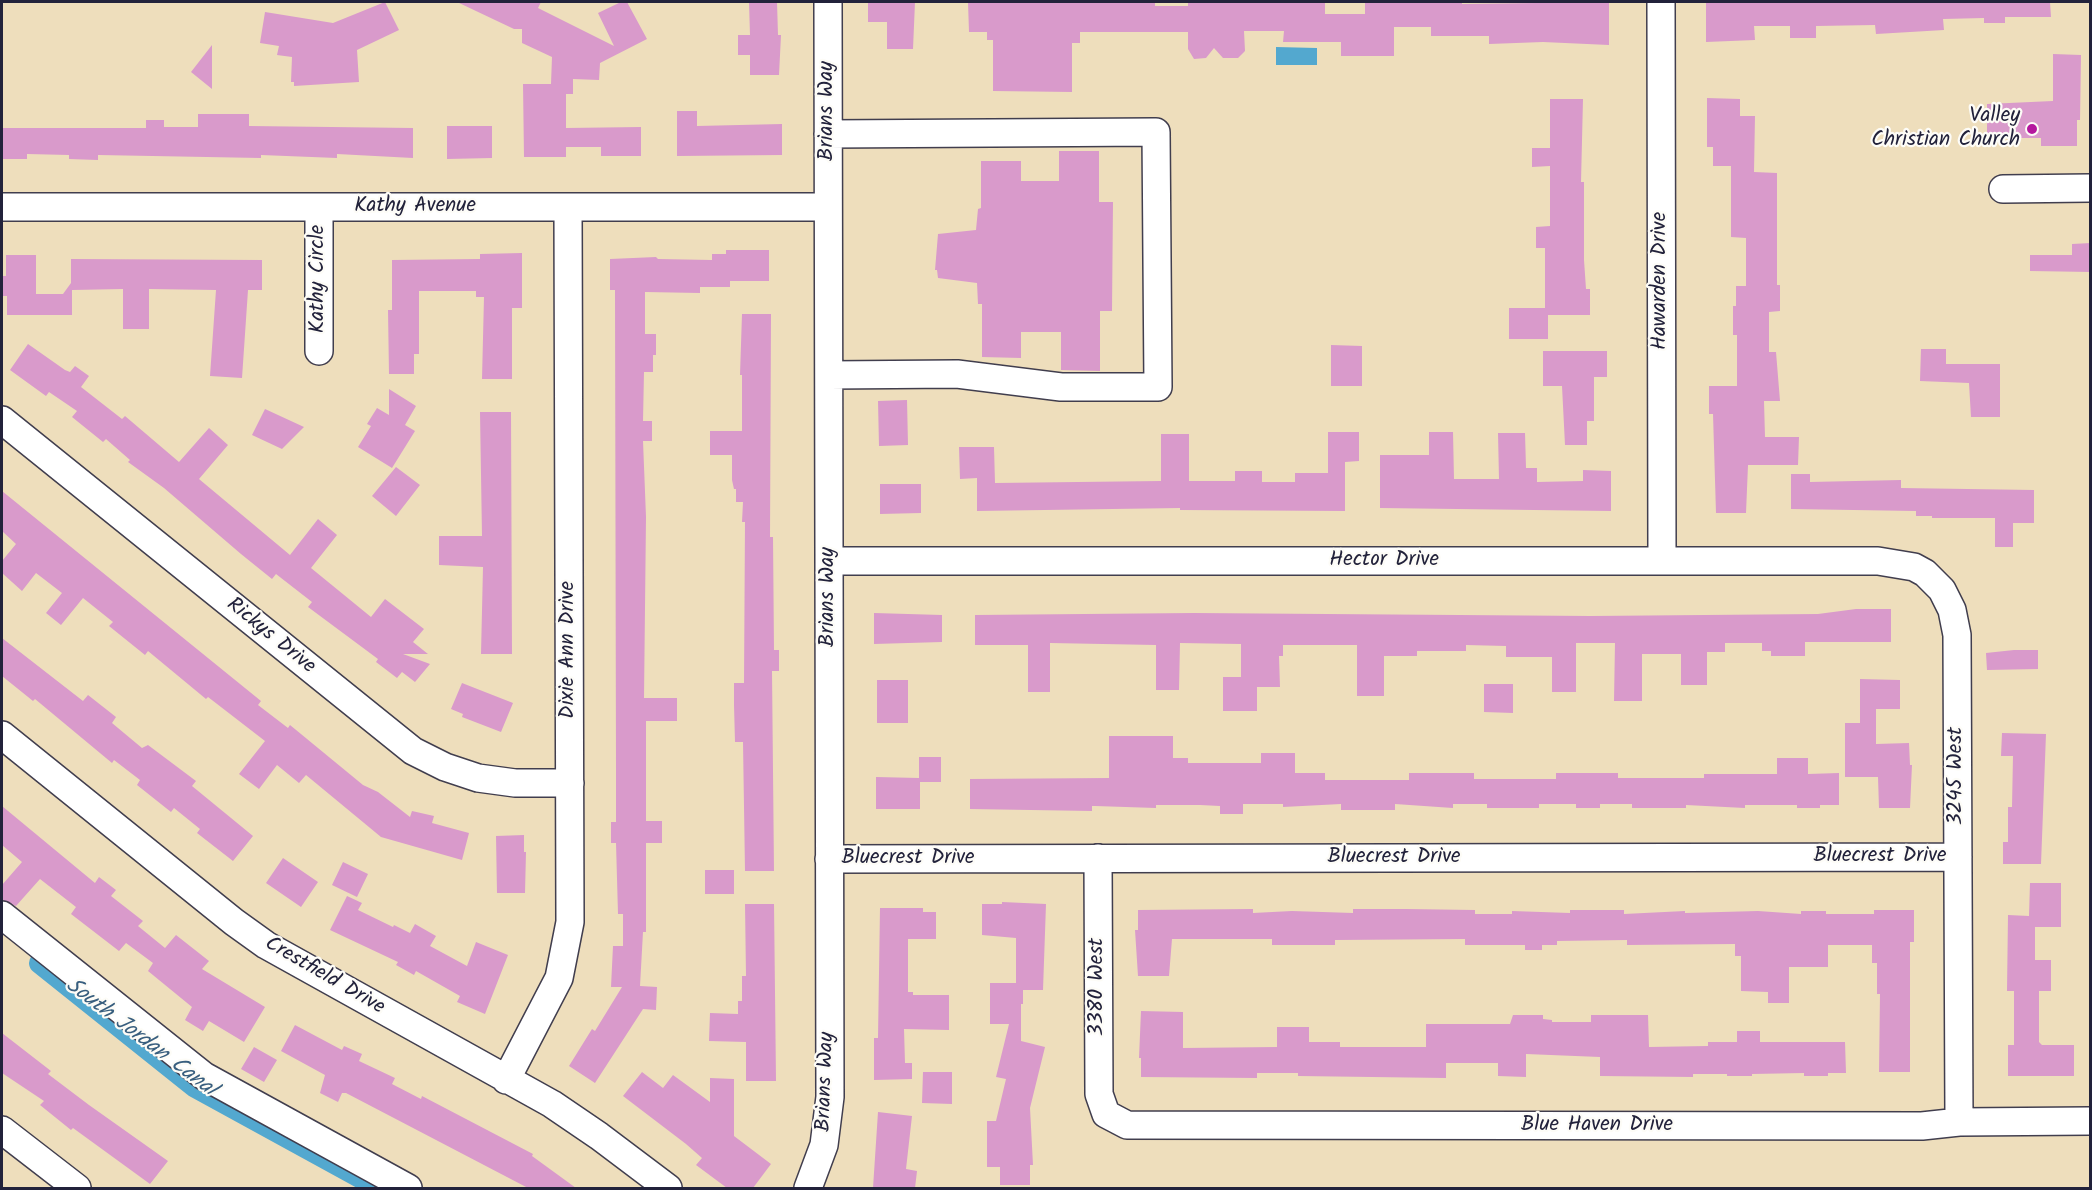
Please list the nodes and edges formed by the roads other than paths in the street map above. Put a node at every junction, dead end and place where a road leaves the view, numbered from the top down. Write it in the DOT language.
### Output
graph roads {
  1 [pos="828,2"];
  2 [pos="1661,2"];
  3 [pos="828,134"];
  4 [pos="2091,188"];
  5 [pos="2003,189"];
  6 [pos="2,207"];
  7 [pos="320,207"];
  8 [pos="568,207"];
  9 [pos="828,207"];
  10 [pos="319,351"];
  11 [pos="829,375"];
  12 [pos="2,420"];
  13 [pos="829,561"];
  14 [pos="1662,561"];
  15 [pos="1934,581"];
  16 [pos="2,735"];
  17 [pos="570,783"];
  18 [pos="1958,857"];
  19 [pos="1098,858"];
  20 [pos="829,859"];
  21 [pos="2,915"];
  22 [pos="506,1080"];
  23 [pos="1106,1114"];
  24 [pos="2091,1121"];
  25 [pos="1959,1122"];
  26 [pos="2,1130"];
  27 [pos="77,1188"];
  28 [pos="408,1188"];
  29 [pos="668,1188"];
  30 [pos="808,1188"];
  1 -- 3 [label="street, Brians Way"];
  2 -- 14 [label="street, Hawarden Drive"];
  3 -- 9 [label="street, Brians Way"];
  3 -- 11 [label="street"];
  4 -- 5 [label="street"];
  6 -- 7 [label="street, Kathy Avenue"];
  7 -- 8 [label="street, Kathy Avenue"];
  7 -- 10 [label="street, Kathy Circle"];
  8 -- 9 [label="street, Kathy Avenue"];
  8 -- 17 [label="street, Dixie Ann Drive"];
  9 -- 11 [label="street, Brians Way"];
  11 -- 13 [label="street, Brians Way"];
  12 -- 17 [label="street, Rickys Drive"];
  13 -- 14 [label="street, Hector Drive"];
  13 -- 20 [label="street, Brians Way"];
  14 -- 15 [label="street, Hector Drive"];
  15 -- 18 [label="street, 3245 West"];
  16 -- 22 [label="street, Crestfield Drive"];
  17 -- 22 [label="street, Dixie Ann Drive"];
  18 -- 19 [label="street, Bluecrest Drive"];
  18 -- 25 [label="street, 3245 West"];
  19 -- 20 [label="street, Bluecrest Drive"];
  19 -- 23 [label="street, 3380 West"];
  20 -- 30 [label="street, Brians Way"];
  21 -- 28 [label="street"];
  22 -- 29 [label="street, Crestfield Drive"];
  23 -- 25 [label="street, Blue Haven Drive"];
  24 -- 25 [label="street, Blue Haven Drive"];
  26 -- 27 [label="street"];
}
